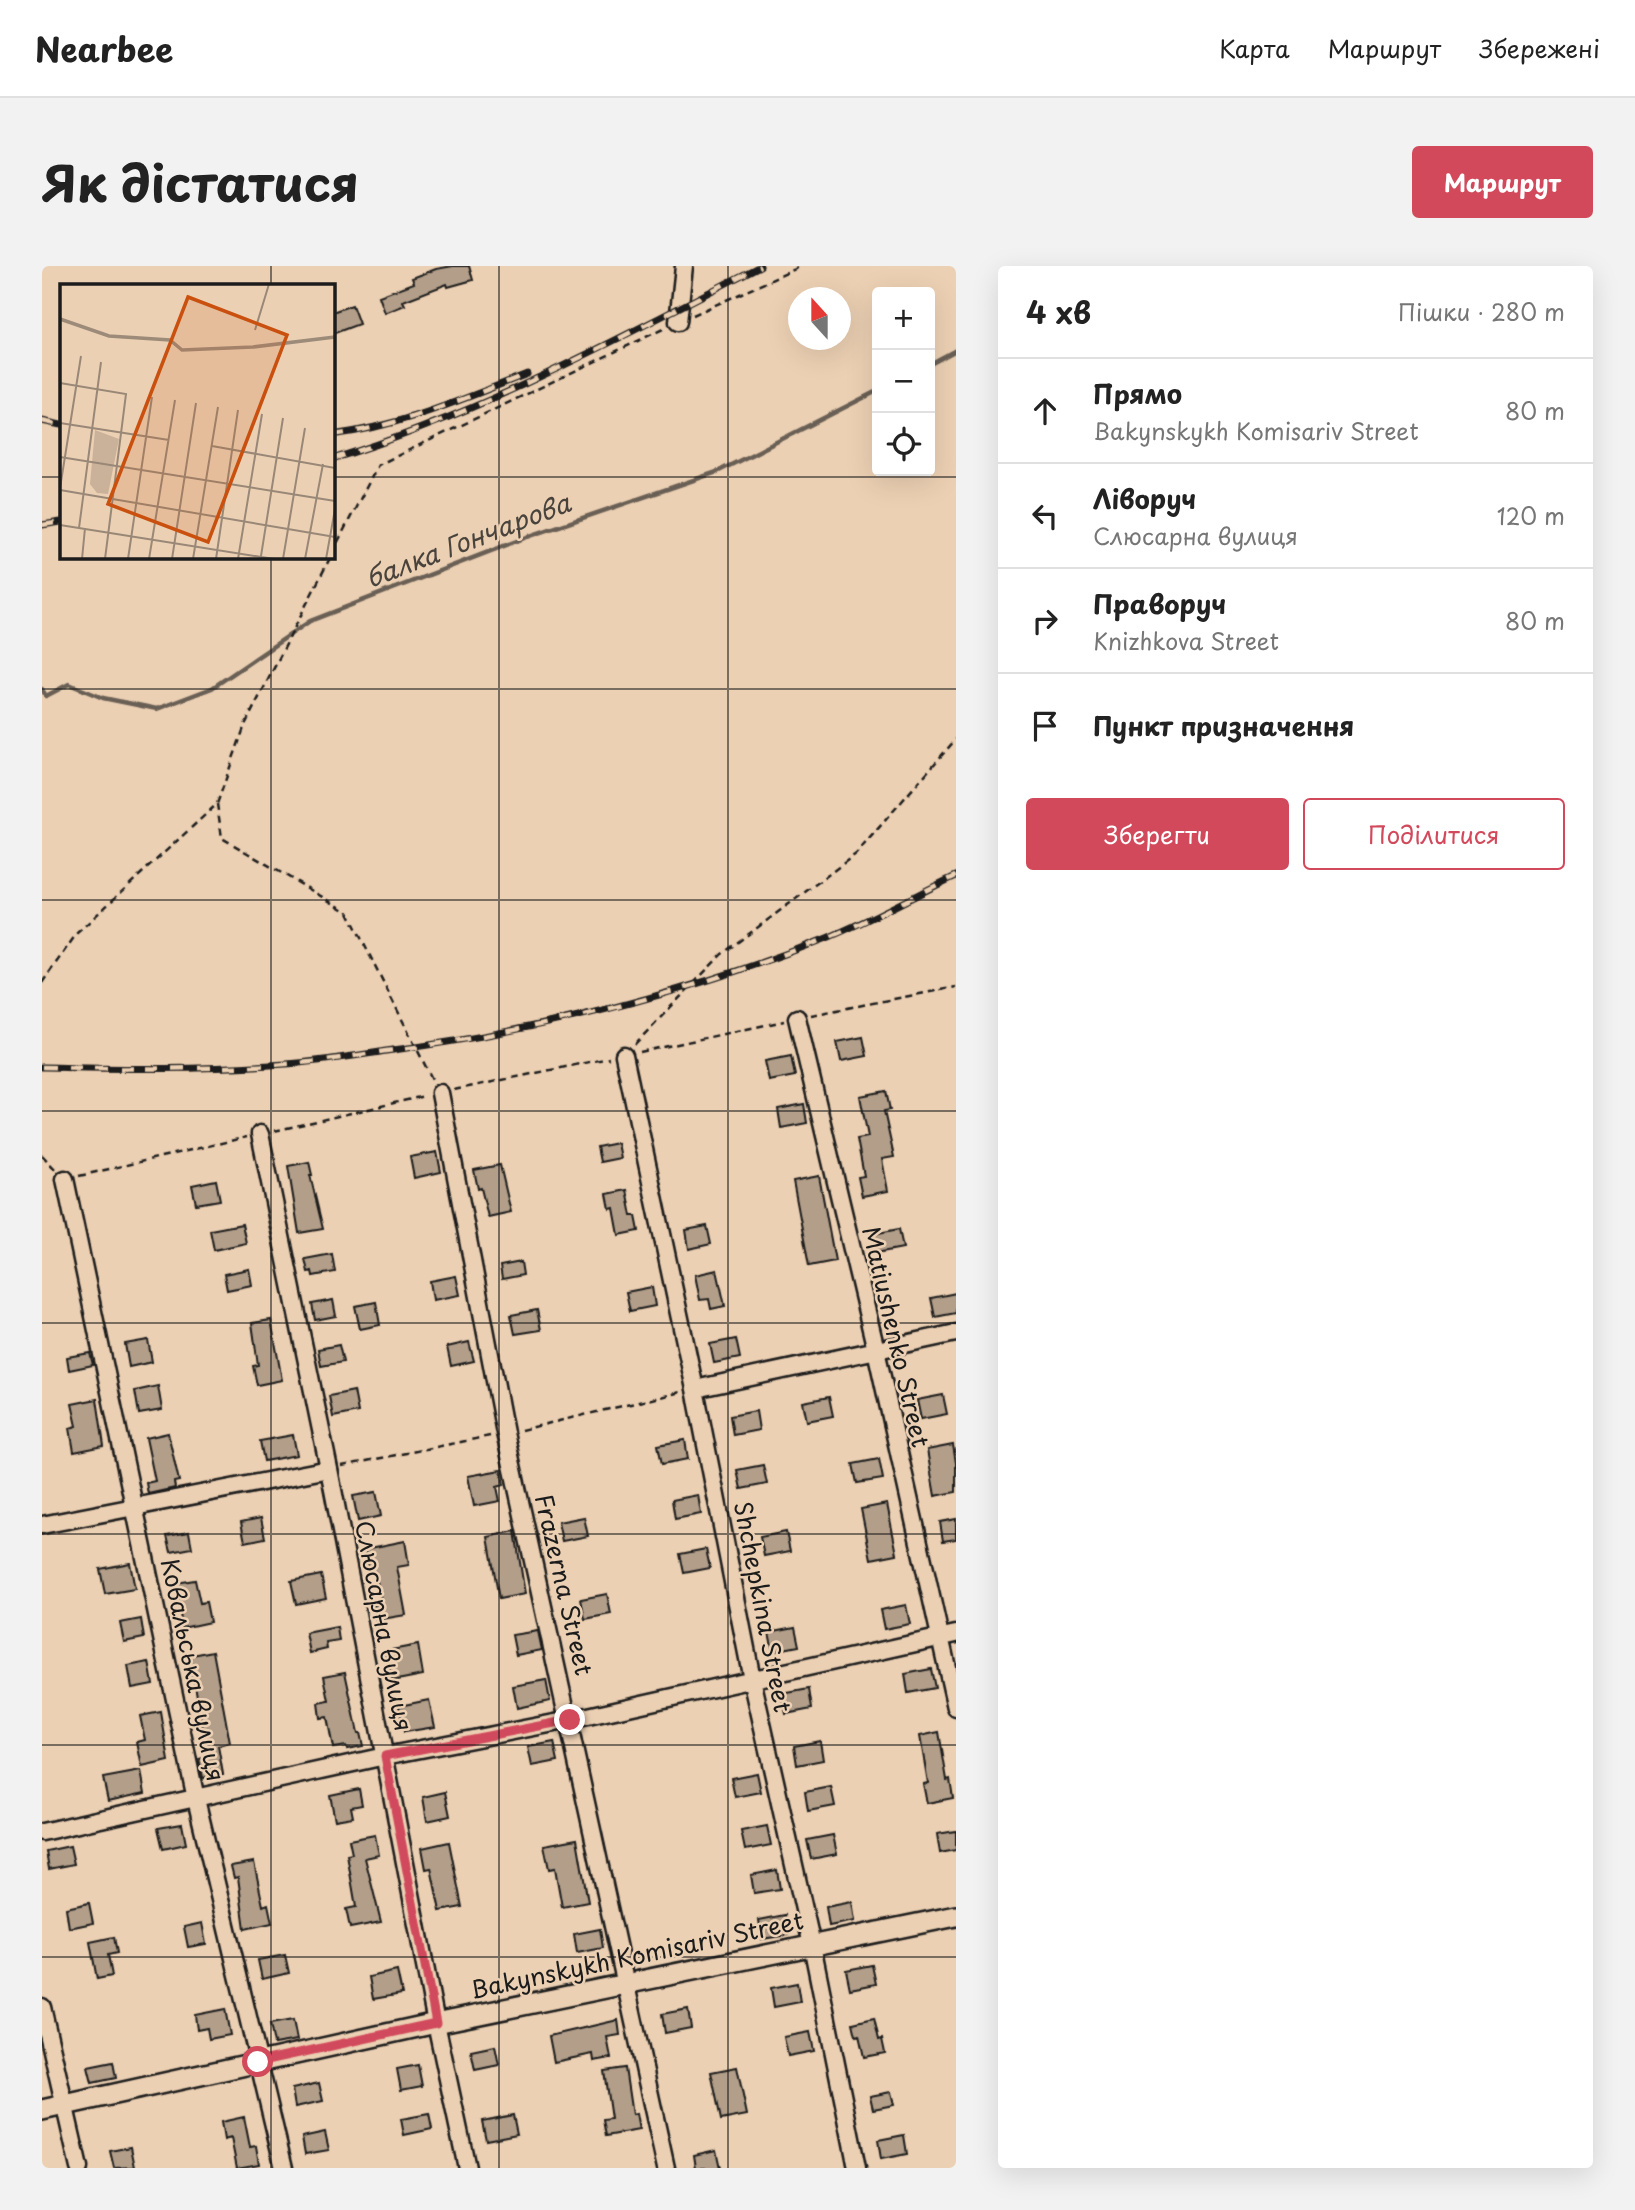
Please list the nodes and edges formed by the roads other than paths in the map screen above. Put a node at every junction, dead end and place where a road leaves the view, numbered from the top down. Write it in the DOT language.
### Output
graph roads {
  1 [pos="684,266"];
  2 [pos="678,322"];
  3 [pos="797,1018"];
  4 [pos="624,1055"];
  5 [pos="440,1093"];
  6 [pos="260,1134"];
  7 [pos="65,1179"];
  8 [pos="956,1334"];
  9 [pos="876,1350"];
  10 [pos="695,1389"];
  11 [pos="329,1469"];
  12 [pos="135,1506"];
  13 [pos="42,1525"];
  14 [pos="948,1636"];
  15 [pos="752,1679"];
  16 [pos="956,1708"];
  17 [pos="570,1720"];
  18 [pos="385,1756"];
  19 [pos="196,1798"];
  20 [pos="42,1832"];
  21 [pos="956,1916"];
  22 [pos="812,1945"];
  23 [pos="625,1983"];
  24 [pos="42,2007"];
  25 [pos="436,2023"];
  26 [pos="258,2062"];
  27 [pos="65,2105"];
  28 [pos="42,2110"];
  29 [pos="79,2168"];
  30 [pos="284,2168"];
  31 [pos="467,2168"];
  32 [pos="666,2168"];
  33 [pos="857,2168"];
  1 -- 2 [label="street"];
  3 -- 9 [label="street, Matiushenko Street"];
  4 -- 10 [label="street, Shchepkina Street"];
  5 -- 17 [label="street, Frazerna Street"];
  6 -- 11 [label="street, Слюсарна вулиця"];
  7 -- 12 [label="street, Ковальська вулиця"];
  8 -- 9 [label="street"];
  9 -- 10 [label="street"];
  9 -- 14 [label="street, Matiushenko Street"];
  10 -- 15 [label="street, Shchepkina Street"];
  11 -- 12 [label="street"];
  11 -- 18 [label="street, Слюсарна вулиця"];
  12 -- 13 [label="street"];
  12 -- 19 [label="street, Ковальська вулиця"];
  14 -- 15 [label="street"];
  14 -- 16 [label="street, Matiushenko Street"];
  15 -- 17 [label="street"];
  15 -- 22 [label="street, Shchepkina Street"];
  17 -- 18 [label="street"];
  17 -- 23 [label="street, Frazerna Street"];
  18 -- 19 [label="street"];
  18 -- 25 [label="street, Слюсарна вулиця"];
  19 -- 20 [label="street"];
  19 -- 26 [label="street, Ковальська вулиця"];
  21 -- 22 [label="street, Bakynskykh Komisariv Street"];
  22 -- 23 [label="street, Bakynskykh Komisariv Street"];
  22 -- 33 [label="street, Shchepkina Street"];
  23 -- 25 [label="street, Bakynskykh Komisariv Street"];
  23 -- 32 [label="street, Frazerna Street"];
  24 -- 27 [label="street"];
  25 -- 26 [label="street, Bakynskykh Komisariv Street"];
  25 -- 31 [label="street, Слюсарна вулиця"];
  26 -- 27 [label="street, Bakynskykh Komisariv Street"];
  26 -- 30 [label="street, Ковальська вулиця"];
  27 -- 28 [label="street, Bakynskykh Komisariv Street"];
  27 -- 29 [label="street"];
}
